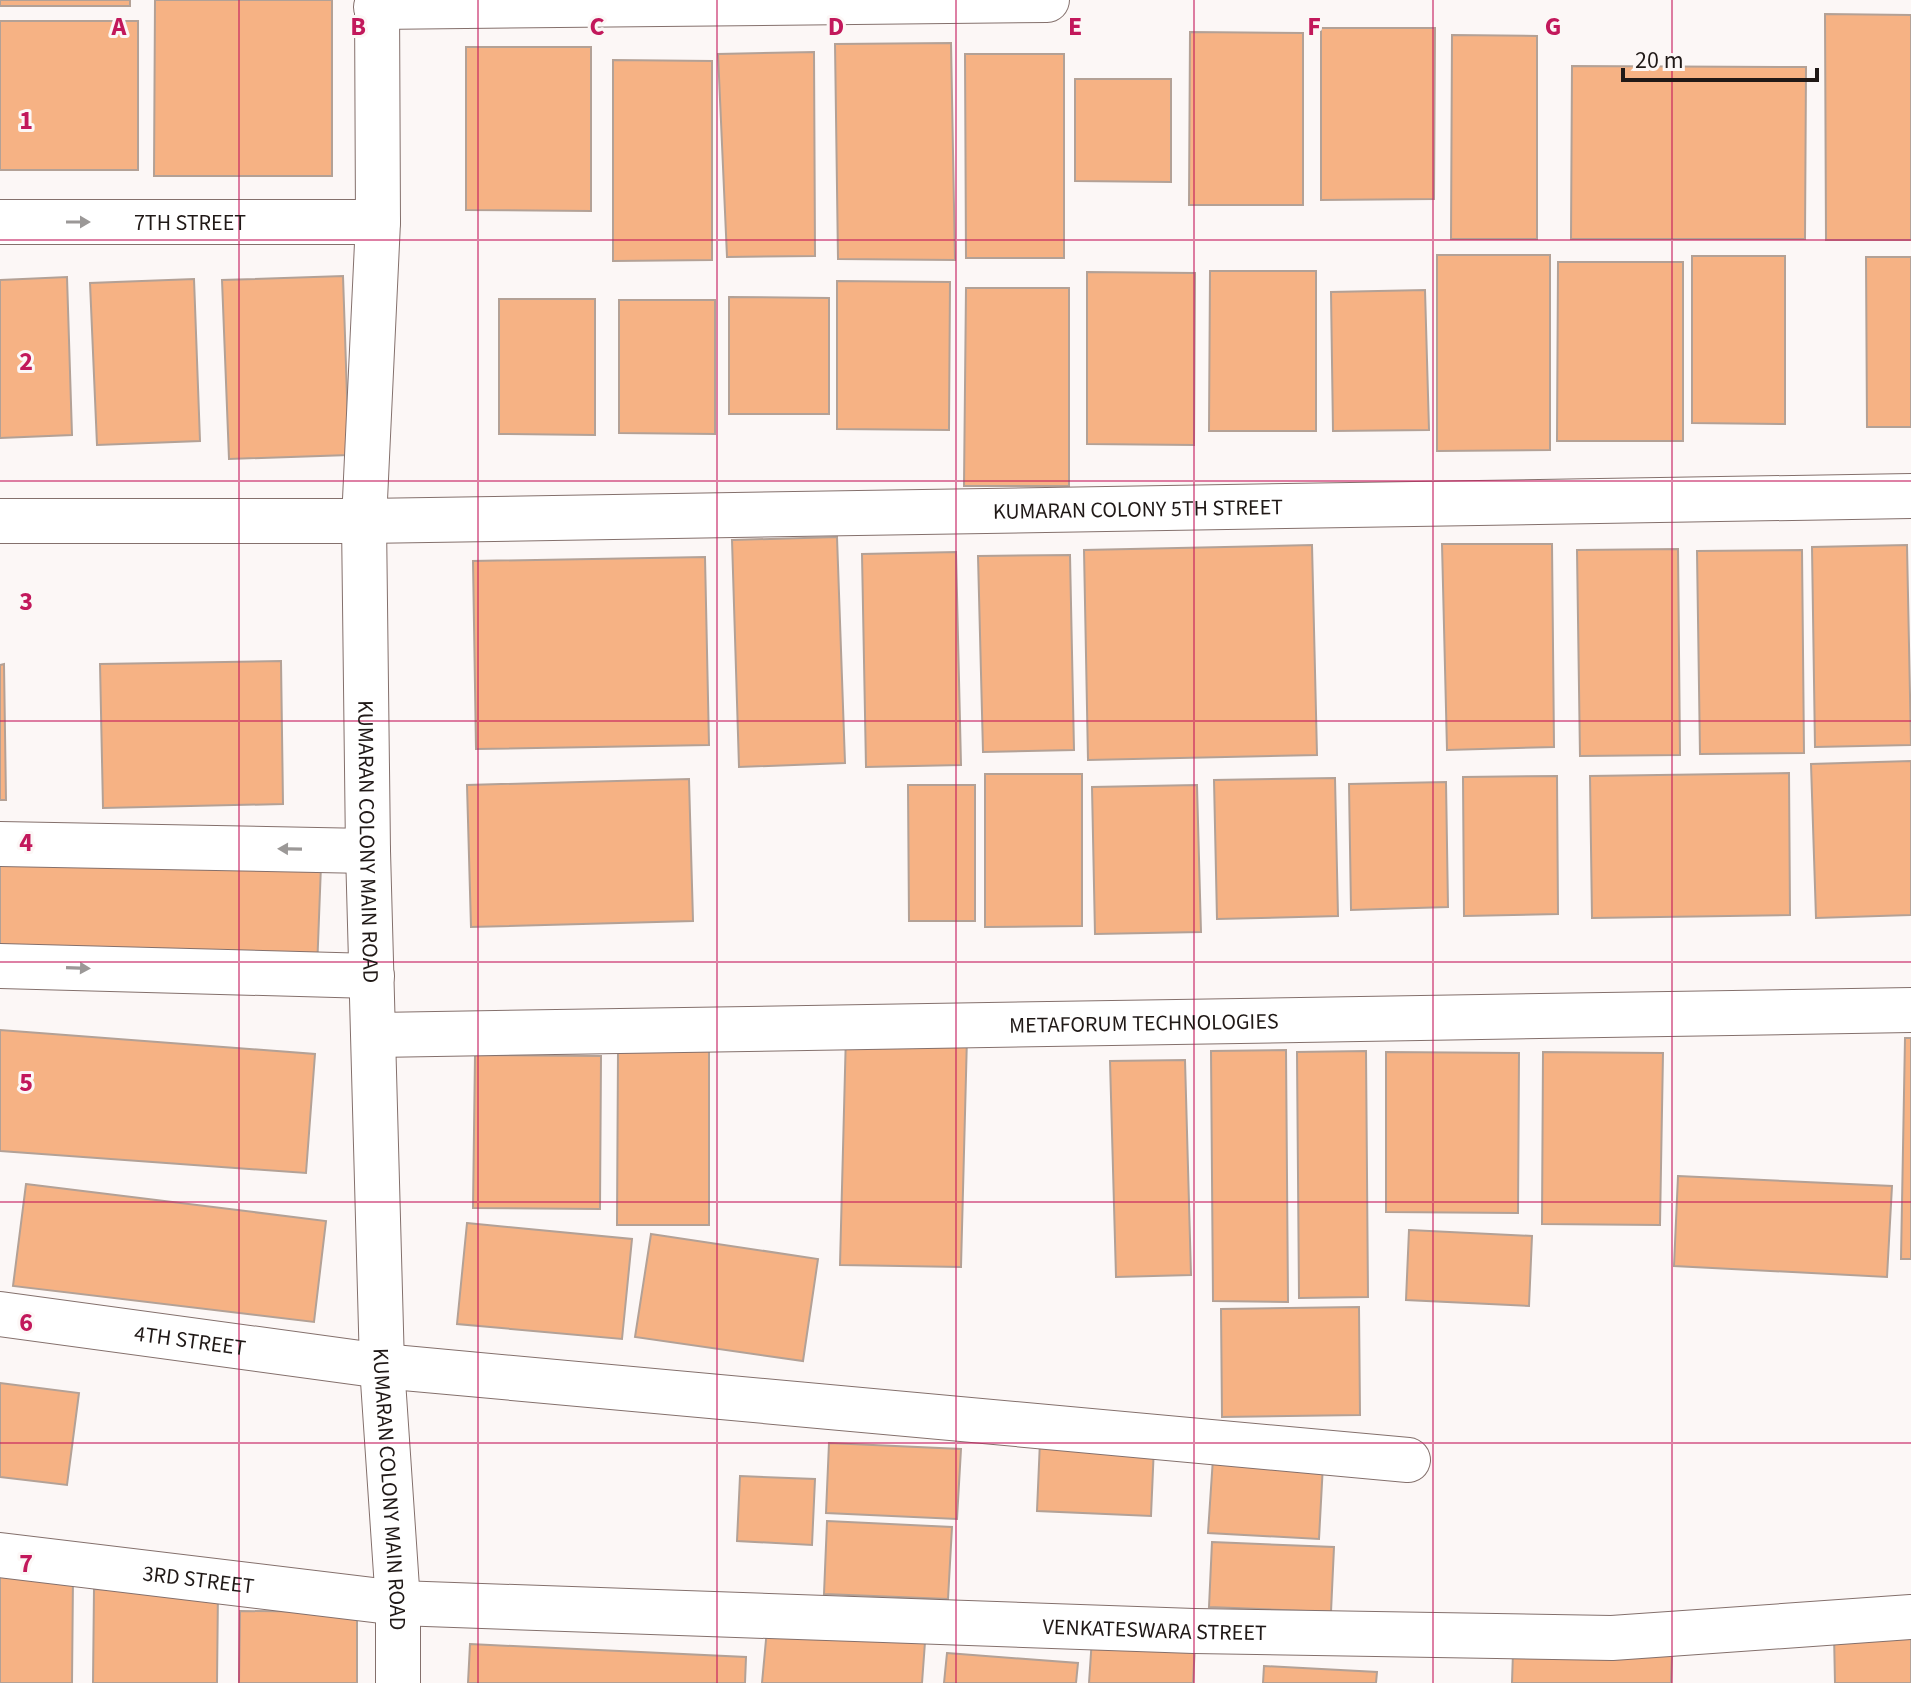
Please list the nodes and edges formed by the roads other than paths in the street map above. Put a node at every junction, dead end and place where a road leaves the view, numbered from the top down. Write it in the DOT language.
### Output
graph roads {
  1 [pos="1047,0"];
  2 [pos="377,4"];
  3 [pos="0,222"];
  4 [pos="378,222"];
  5 [pos="1911,496"];
  6 [pos="0,521"];
  7 [pos="364,521"];
  8 [pos="0,844"];
  9 [pos="368,851"];
  10 [pos="0,966"];
  11 [pos="372,976"];
  12 [pos="1911,1010"];
  13 [pos="376,1035"];
  14 [pos="0,1314"];
  15 [pos="382,1366"];
  16 [pos="1408,1460"];
  17 [pos="0,1555"];
  18 [pos="398,1603"];
  19 [pos="1911,1617"];
  20 [pos="398,1683"];
  1 -- 2 [label="street"];
  2 -- 4 [label="street, KUMARAN COLONY MAIN ROAD"];
  3 -- 4 [label="street, 7TH STREET, one-way"];
  4 -- 7 [label="street, KUMARAN COLONY MAIN ROAD"];
  5 -- 7 [label="street, KUMARAN COLONY 5TH STREET"];
  6 -- 7 [label="street, KUMARAN COLONY 5TH STREET"];
  7 -- 9 [label="street, KUMARAN COLONY MAIN ROAD"];
  9 -- 8 [label="street, one-way"];
  9 -- 11 [label="street, KUMARAN COLONY MAIN ROAD"];
  10 -- 11 [label="street, one-way"];
  11 -- 13 [label="street, KUMARAN COLONY MAIN ROAD"];
  12 -- 13 [label="street, METAFORUM TECHNOLOGIES"];
  13 -- 15 [label="street, KUMARAN COLONY MAIN ROAD"];
  14 -- 15 [label="street, 4TH STREET"];
  15 -- 16 [label="street, 4TH STREET"];
  15 -- 18 [label="street, KUMARAN COLONY MAIN ROAD"];
  17 -- 18 [label="street, 3RD STREET"];
  18 -- 19 [label="street, VENKATESWARA STREET"];
  18 -- 20 [label="street, KUMARAN COLONY MAIN ROAD"];
}
